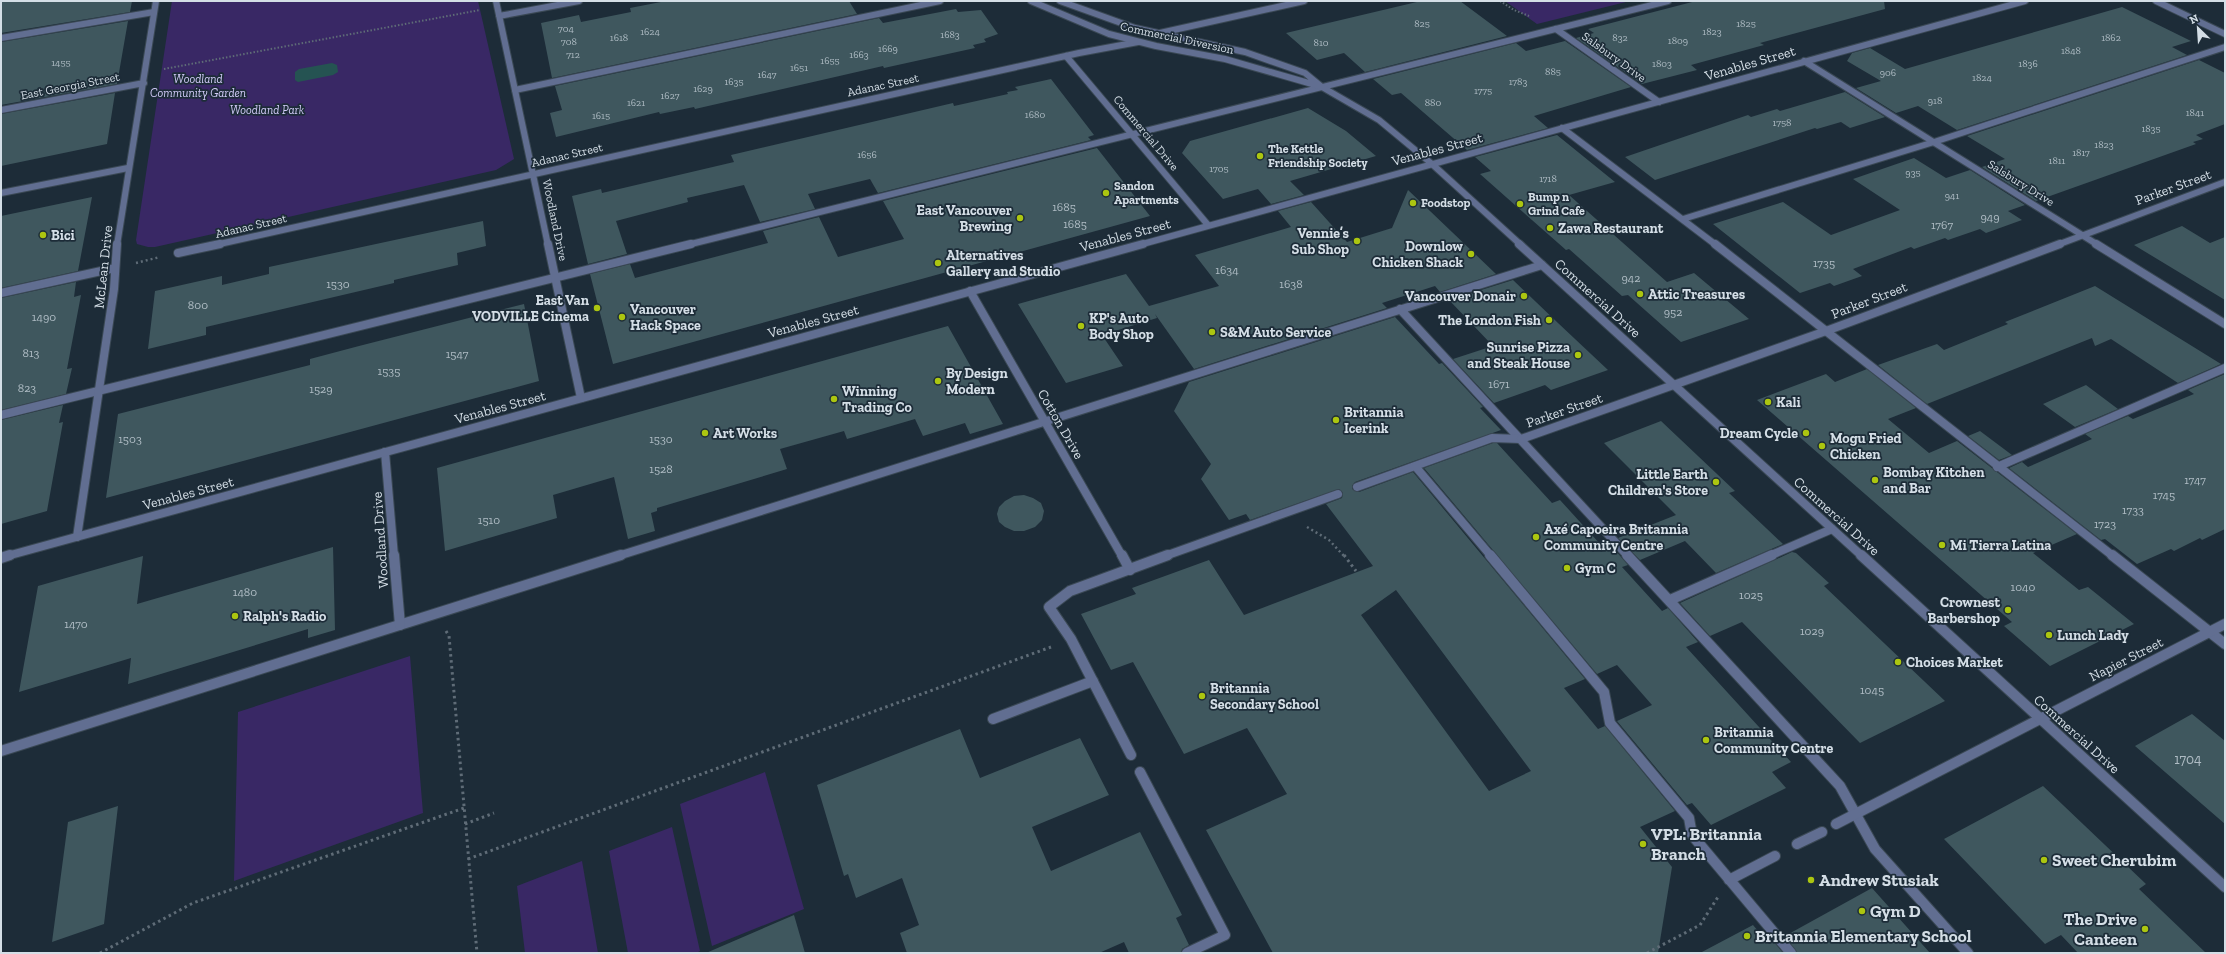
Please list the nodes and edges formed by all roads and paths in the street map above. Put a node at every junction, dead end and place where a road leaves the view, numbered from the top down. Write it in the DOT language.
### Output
graph roads {
  1 [pos="156,1"];
  2 [pos="496,1"];
  3 [pos="579,1"];
  4 [pos="940,1"];
  5 [pos="1031,1"];
  6 [pos="1060,1"];
  7 [pos="1304,1"];
  8 [pos="1500,1"];
  9 [pos="1668,1"];
  10 [pos="2025,1"];
  11 [pos="2156,1"];
  12 [pos="480,10"];
  13 [pos="154,12"];
  14 [pos="499,16"];
  15 [pos="1534,18"];
  16 [pos="1556,29"];
  17 [pos="1160,33"];
  18 [pos="2225,34"];
  19 [pos="1,38"];
  20 [pos="1138,42"];
  21 [pos="2225,47"];
  22 [pos="1066,56"];
  23 [pos="1804,62"];
  24 [pos="162,69"];
  25 [pos="144,83"];
  26 [pos="1322,87"];
  27 [pos="515,90"];
  28 [pos="1659,102"];
  29 [pos="1,110"];
  30 [pos="1562,128"];
  31 [pos="1131,134"];
  32 [pos="1934,142"];
  33 [pos="1432,164"];
  34 [pos="128,168"];
  35 [pos="533,174"];
  36 [pos="2225,182"];
  37 [pos="1,193"];
  38 [pos="1683,219"];
  39 [pos="1208,225"];
  40 [pos="2081,235"];
  41 [pos="178,253"];
  42 [pos="1542,265"];
  43 [pos="115,268"];
  44 [pos="555,278"];
  45 [pos="970,291"];
  46 [pos="1,293"];
  47 [pos="1400,309"];
  48 [pos="2225,324"];
  49 [pos="1826,330"];
  50 [pos="2225,368"];
  51 [pos="1674,385"];
  52 [pos="100,390"];
  53 [pos="581,398"];
  54 [pos="1,415"];
  55 [pos="1045,422"];
  56 [pos="1521,439"];
  57 [pos="385,452"];
  58 [pos="1415,466"];
  59 [pos="1997,467"];
  60 [pos="1357,487"];
  61 [pos="1338,494"];
  62 [pos="1304,526"];
  63 [pos="1832,529"];
  64 [pos="77,537"];
  65 [pos="1,558"];
  66 [pos="1130,570"];
  67 [pos="1356,571"];
  68 [pos="1670,600"];
  69 [pos="434,614"];
  70 [pos="2225,624"];
  71 [pos="400,625"];
  72 [pos="2209,632"];
  73 [pos="1071,639"];
  74 [pos="2225,644"];
  75 [pos="1093,681"];
  76 [pos="993,719"];
  77 [pos="2040,719"];
  78 [pos="1,751"];
  79 [pos="1131,755"];
  80 [pos="1140,772"];
  81 [pos="464,808"];
  82 [pos="494,813"];
  83 [pos="1856,814"];
  84 [pos="465,824"];
  85 [pos="1836,824"];
  86 [pos="1822,832"];
  87 [pos="1797,844"];
  88 [pos="1775,856"];
  89 [pos="468,859"];
  90 [pos="1729,880"];
  91 [pos="2225,887"];
  92 [pos="100,953"];
  93 [pos="477,953"];
  94 [pos="1187,953"];
  95 [pos="1647,953"];
  96 [pos="1791,953"];
  97 [pos="1968,953"];
  1 -- 13 [label="street, McLean Drive"];
  2 -- 14 [label="street, Woodland Drive"];
  3 -- 14 [label="street"];
  4 -- 27 [label="street"];
  5 -- 20 [label="street, Commercial Diversion"];
  6 -- 17 [label="street, Commercial Diversion"];
  7 -- 17 [label="street"];
  8 -- 15 [label="path"];
  9 -- 16 [label="street"];
  10 -- 23 [label="street, Venables Street"];
  11 -- 18 [label="street"];
  12 -- 24 [label="path"];
  13 -- 19 [label="street"];
  13 -- 25 [label="street, McLean Drive"];
  14 -- 27 [label="street, Woodland Drive"];
  16 -- 26 [label="street"];
  16 -- 28 [label="street, Salsbury Drive"];
  17 -- 26 [label="street, Commercial Diversion"];
  20 -- 22 [label="street, Adanac Street"];
  20 -- 26 [label="street, Commercial Diversion"];
  21 -- 32 [label="street"];
  22 -- 31 [label="street, Commercial Drive"];
  22 -- 35 [label="street, Adanac Street"];
  23 -- 28 [label="street, Venables Street"];
  23 -- 32 [label="street, Salsbury Drive"];
  25 -- 29 [label="street, East Georgia Street"];
  25 -- 34 [label="street, McLean Drive"];
  26 -- 31 [label="street"];
  26 -- 33 [label="street, Commercial Diversion"];
  27 -- 35 [label="street, Woodland Drive"];
  28 -- 30 [label="street, Venables Street"];
  30 -- 33 [label="street, Venables Street"];
  30 -- 38 [label="street"];
  31 -- 39 [label="street, Commercial Drive"];
  31 -- 44 [label="street"];
  32 -- 38 [label="street"];
  32 -- 40 [label="street, Salsbury Drive"];
  33 -- 39 [label="street, Venables Street"];
  33 -- 42 [label="street, Commercial Drive"];
  34 -- 37 [label="street"];
  34 -- 43 [label="street, McLean Drive"];
  35 -- 41 [label="street, Adanac Street"];
  35 -- 44 [label="street, Woodland Drive"];
  36 -- 40 [label="street, Parker Street"];
  38 -- 49 [label="street"];
  39 -- 45 [label="street, Venables Street"];
  40 -- 48 [label="street, Salsbury Drive"];
  40 -- 49 [label="street, Parker Street"];
  41 -- 43 [label="path"];
  42 -- 47 [label="street"];
  42 -- 51 [label="street, Commercial Drive"];
  43 -- 46 [label="street"];
  43 -- 52 [label="street, McLean Drive"];
  44 -- 52 [label="street"];
  44 -- 53 [label="street, Woodland Drive"];
  45 -- 53 [label="street, Venables Street"];
  45 -- 55 [label="street, Cotton Drive"];
  47 -- 55 [label="street"];
  47 -- 56 [label="street"];
  49 -- 51 [label="street, Parker Street"];
  49 -- 59 [label="street"];
  50 -- 59 [label="street"];
  51 -- 56 [label="street, Parker Street"];
  51 -- 63 [label="street, Commercial Drive"];
  52 -- 54 [label="street"];
  52 -- 64 [label="street, McLean Drive"];
  53 -- 57 [label="street, Venables Street"];
  55 -- 66 [label="street, Cotton Drive"];
  55 -- 69 [label="street"];
  56 -- 58 [label="street"];
  56 -- 68 [label="street"];
  57 -- 64 [label="street, Venables Street"];
  57 -- 71 [label="street, Woodland Drive"];
  58 -- 60 [label="street"];
  58 -- 90 [label="street"];
  59 -- 72 [label="street"];
  61 -- 66 [label="street"];
  62 -- 67 [label="path"];
  63 -- 68 [label="street"];
  63 -- 77 [label="street, Commercial Drive"];
  64 -- 65 [label="street, Venables Street"];
  66 -- 73 [label="street"];
  68 -- 83 [label="street"];
  69 -- 71 [label="street"];
  69 -- 81 [label="path"];
  70 -- 72 [label="street, Napier Street"];
  71 -- 78 [label="street"];
  72 -- 74 [label="street"];
  72 -- 77 [label="street, Napier Street"];
  73 -- 75 [label="street"];
  73 -- 89 [label="path"];
  75 -- 76 [label="street"];
  75 -- 79 [label="street"];
  77 -- 83 [label="street, Napier Street"];
  77 -- 91 [label="street, Commercial Drive"];
  80 -- 94 [label="street"];
  81 -- 84 [label="path"];
  81 -- 92 [label="path"];
  82 -- 84 [label="path"];
  83 -- 85 [label="street, Napier Street"];
  83 -- 97 [label="street"];
  84 -- 89 [label="path"];
  86 -- 87 [label="street"];
  88 -- 90 [label="street"];
  89 -- 93 [label="path"];
  90 -- 95 [label="path"];
  90 -- 96 [label="street"];
}
